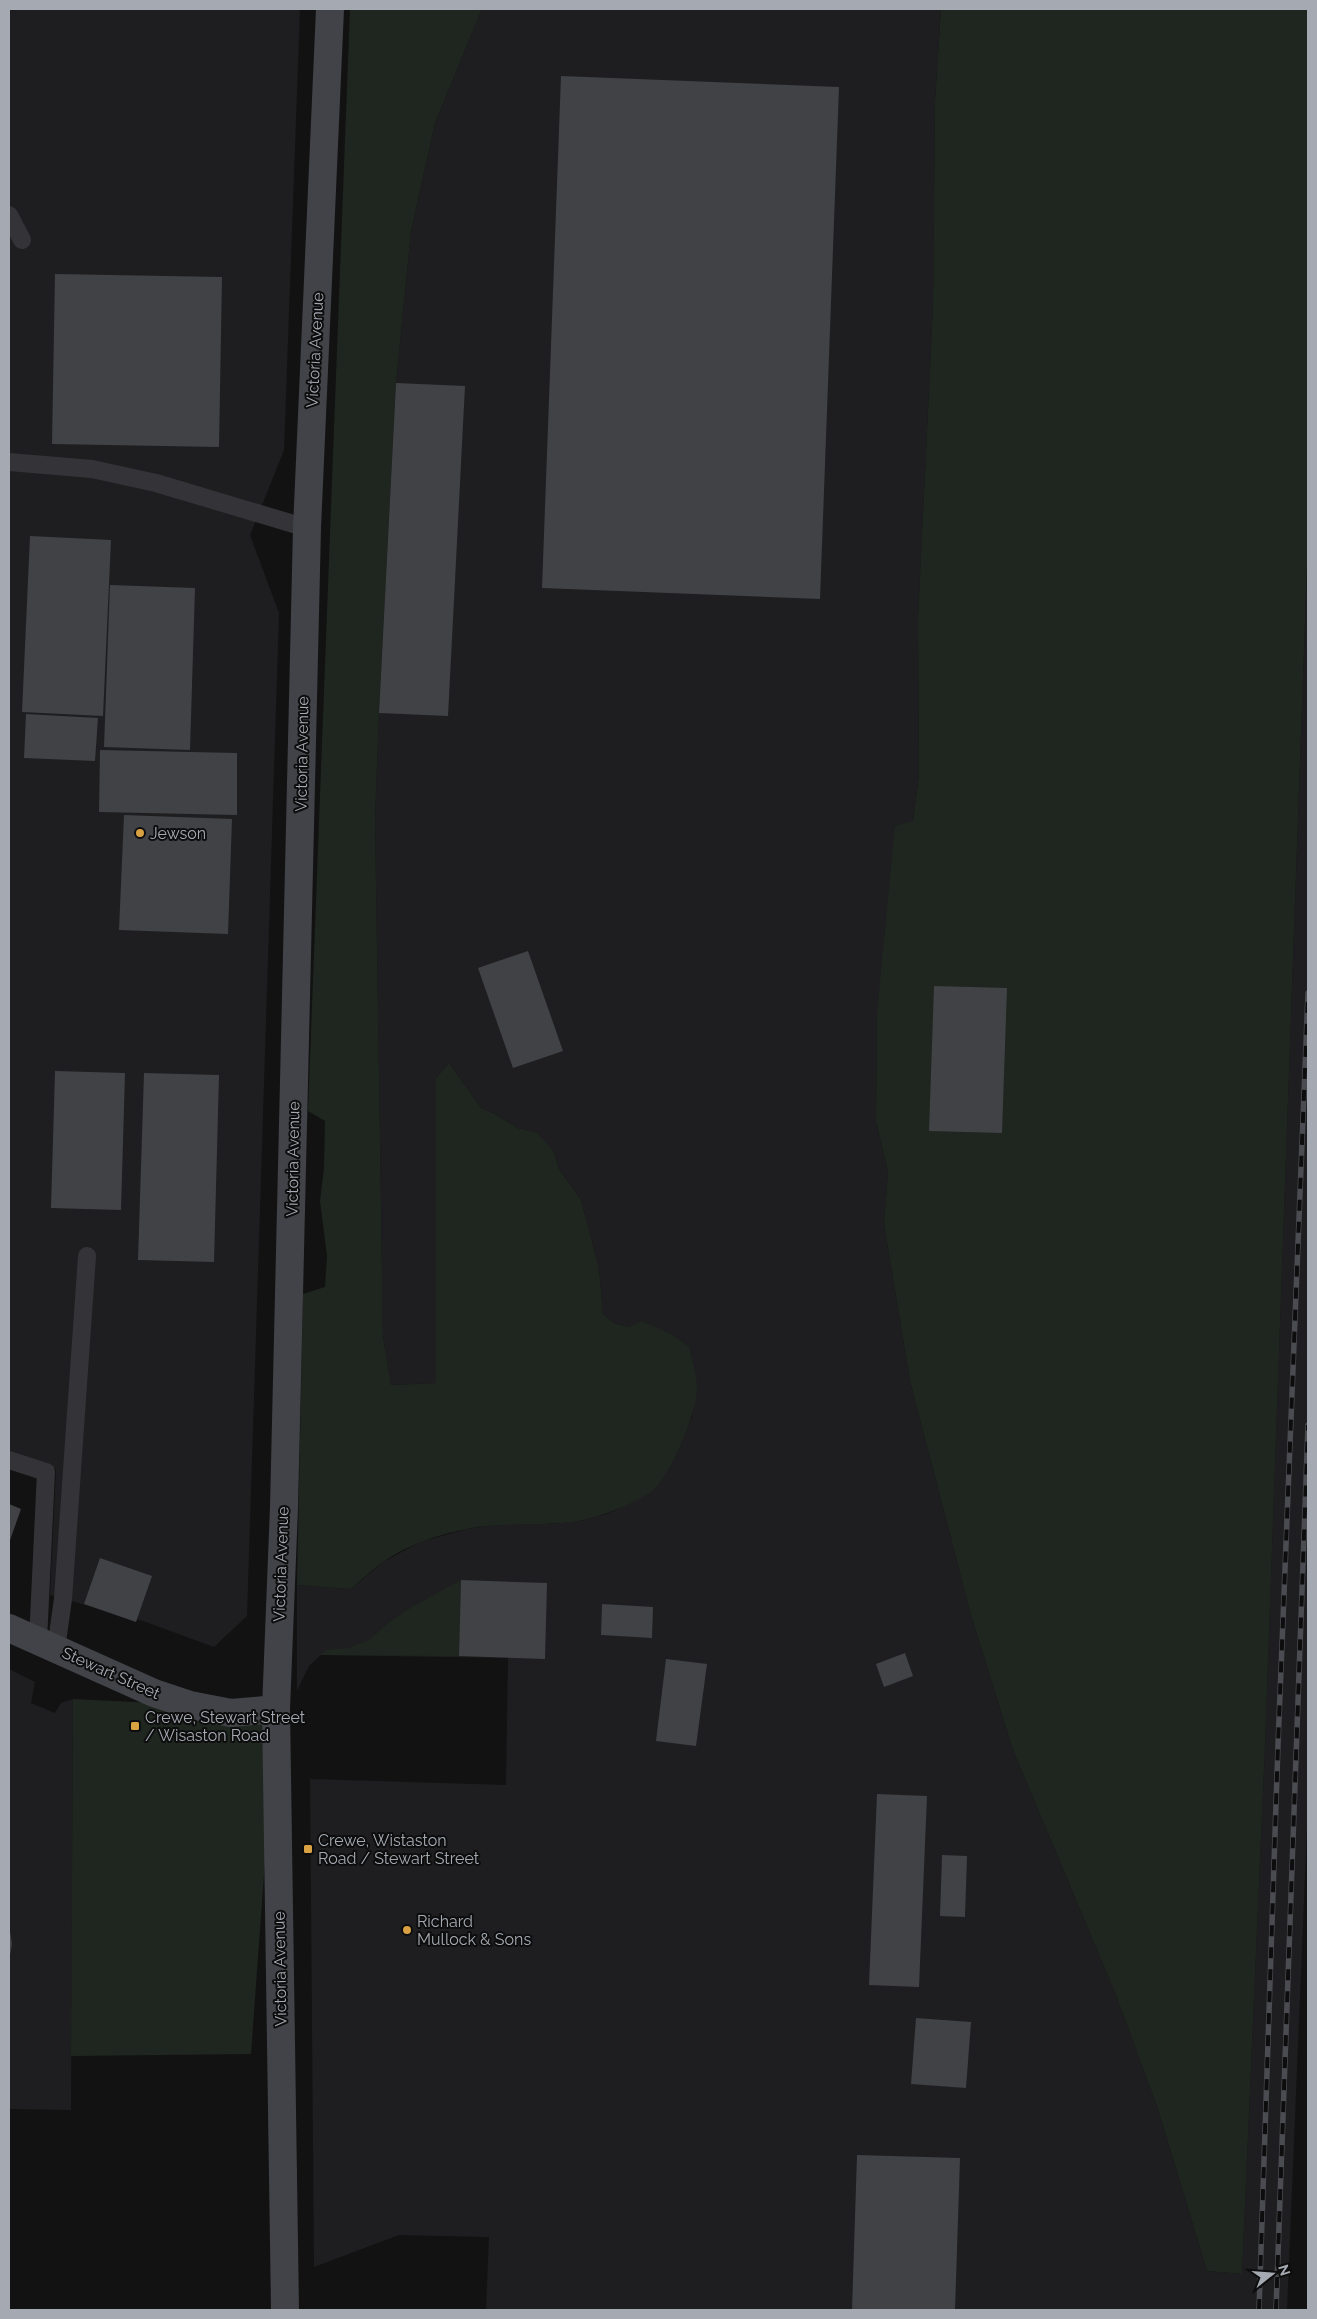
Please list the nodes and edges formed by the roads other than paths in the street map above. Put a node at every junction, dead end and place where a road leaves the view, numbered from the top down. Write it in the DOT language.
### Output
graph roads {
  1 [pos="330,9"];
  2 [pos="9,215"];
  3 [pos="22,240"];
  4 [pos="9,462"];
  5 [pos="307,528"];
  6 [pos="87,1256"];
  7 [pos="9,1460"];
  8 [pos="9,1628"];
  9 [pos="47,1645"];
  10 [pos="276,1709"];
  11 [pos="285,2310"];
  1 -- 5 [label="street, Victoria Avenue"];
  2 -- 3 [label="lane"];
  4 -- 5 [label="lane"];
  5 -- 10 [label="street, Victoria Avenue"];
  6 -- 9 [label="lane"];
  7 -- 9 [label="lane"];
  8 -- 9 [label="street, Stewart Street"];
  9 -- 10 [label="street, Stewart Street"];
  10 -- 11 [label="street, Victoria Avenue"];
}
